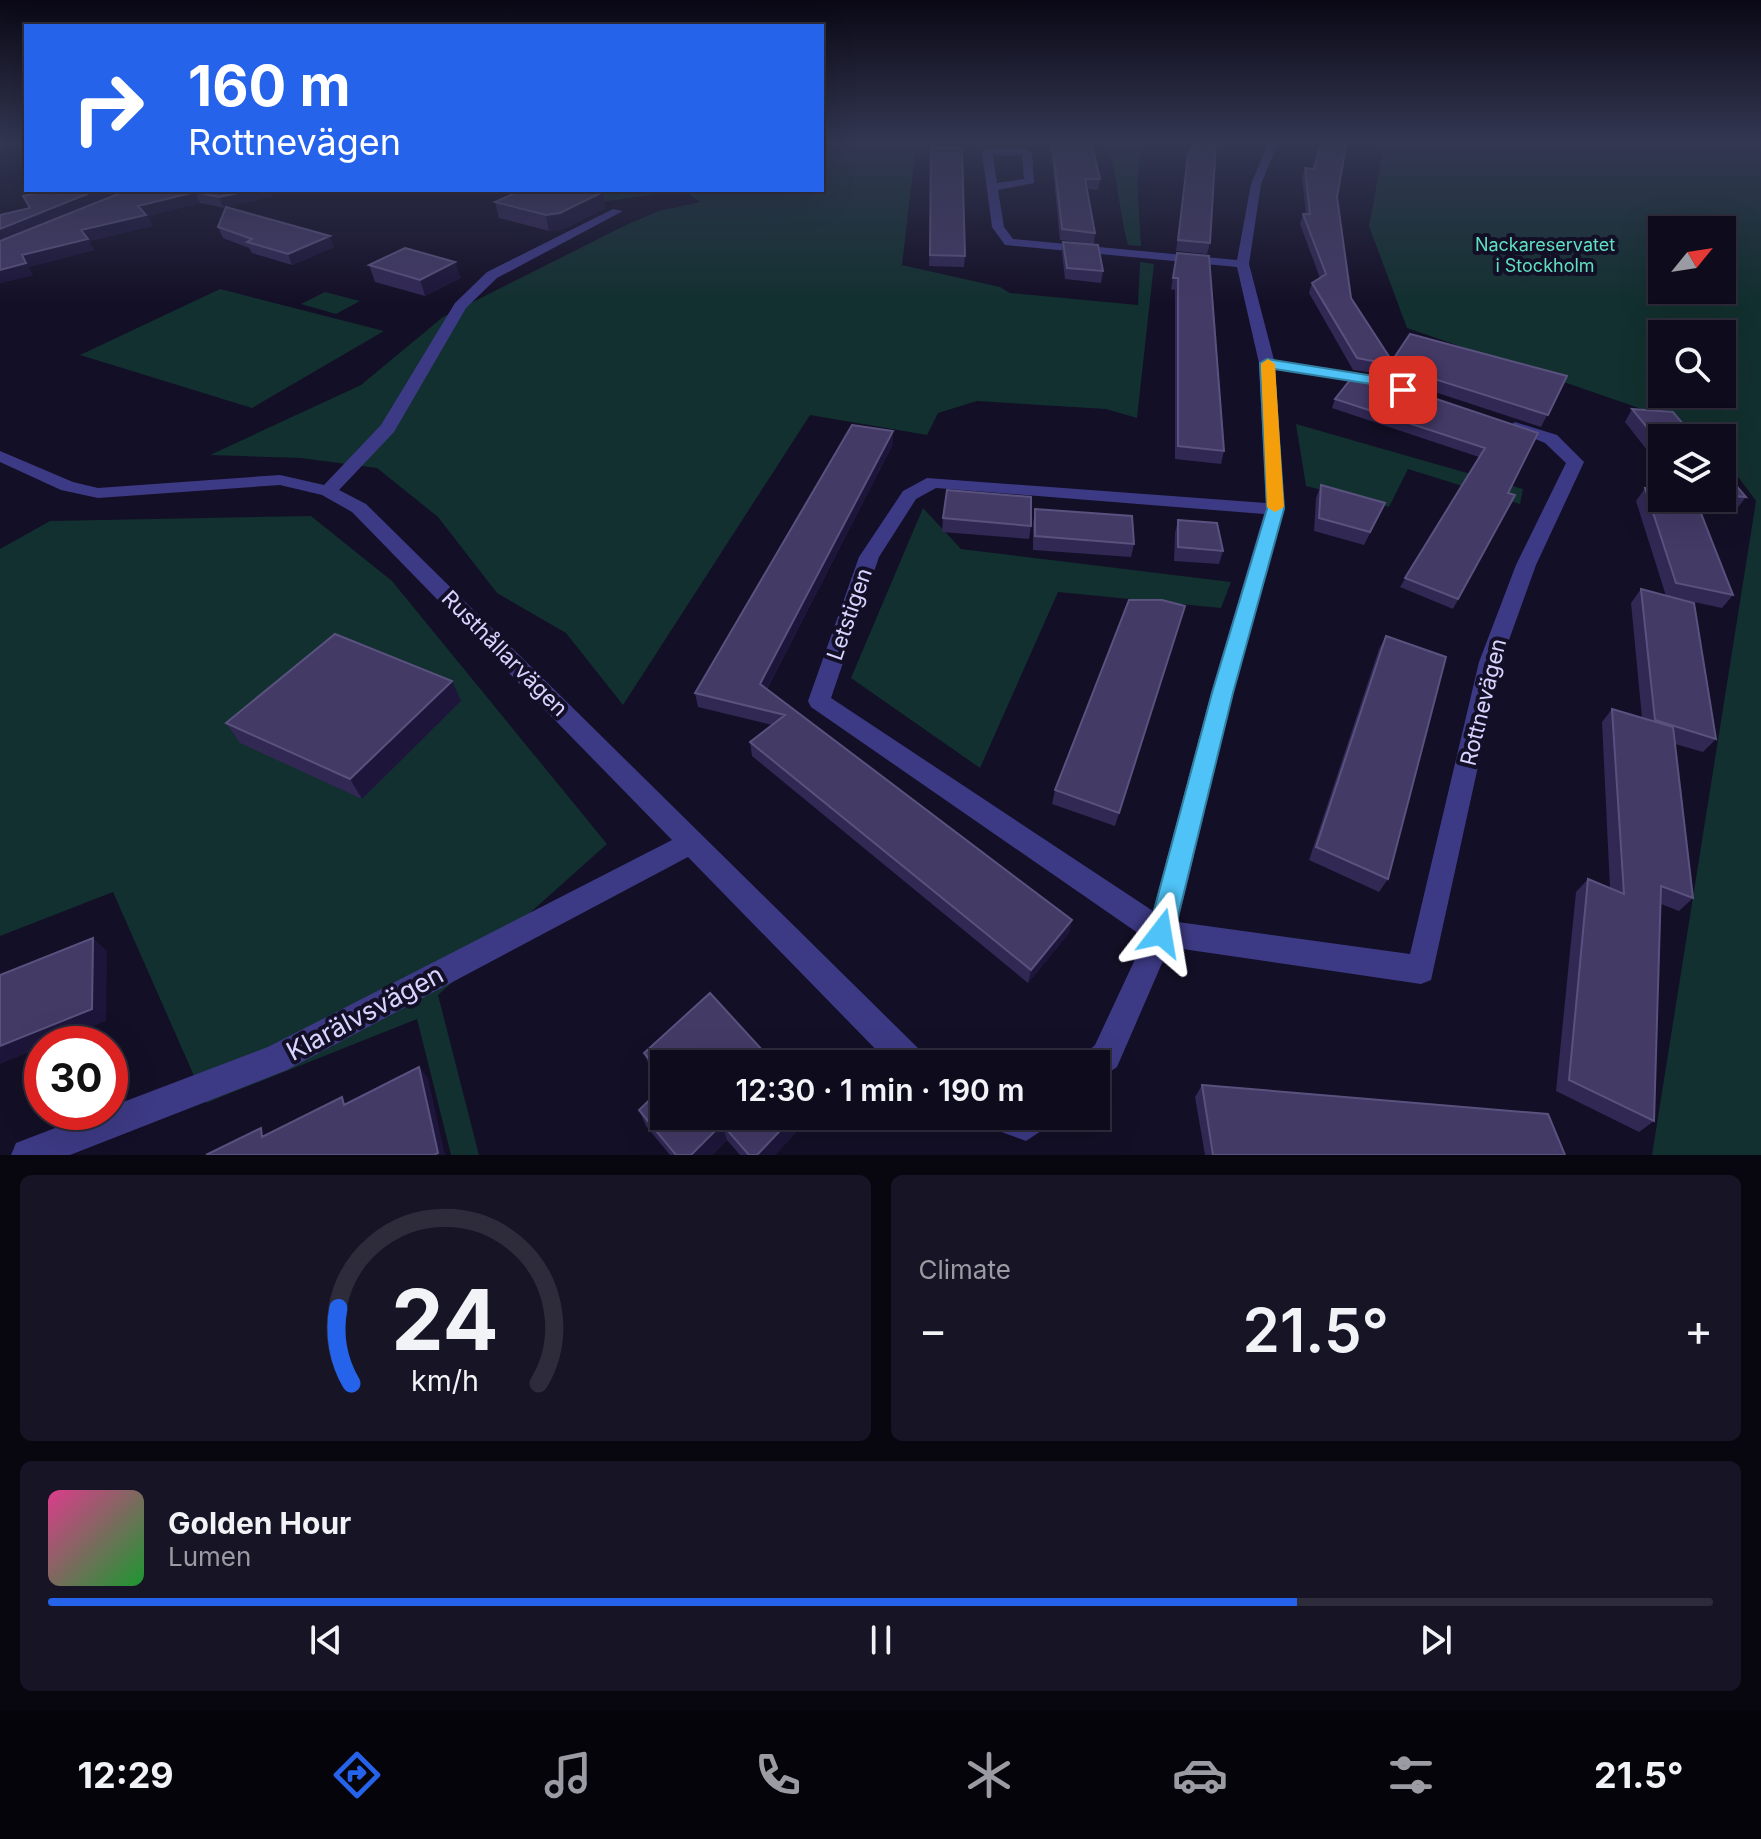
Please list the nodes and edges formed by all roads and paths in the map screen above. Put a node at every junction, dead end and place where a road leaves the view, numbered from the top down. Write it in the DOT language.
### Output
graph roads {
  1 [pos="995,195"];
  2 [pos="1254,195"];
  3 [pos="617,211"];
  4 [pos="1243,264"];
  5 [pos="1267,363"];
  6 [pos="1403,390"];
  7 [pos="1492,419"];
  8 [pos="0,456"];
  9 [pos="328,491"];
  10 [pos="1275,509"];
  11 [pos="690,843"];
  12 [pos="1161,933"];
  13 [pos="898,1050"];
  14 [pos="1109,1050"];
  15 [pos="28,1155"];
  1 -- 4 [label="street"];
  2 -- 4 [label="street"];
  3 -- 9 [label="street"];
  4 -- 5 [label="street"];
  5 -- 6 [label="street"];
  5 -- 10 [label="street"];
  7 -- 12 [label="street, Rottnevägen"];
  8 -- 9 [label="street, Rusthållarvägen"];
  9 -- 11 [label="street, Rusthållarvägen"];
  10 -- 12 [label="street"];
  10 -- 12 [label="street, Letstigen"];
  11 -- 13 [label="street, Rusthållarvägen"];
  11 -- 15 [label="street, Klarälvsvägen"];
  12 -- 14 [label="street"];
}
